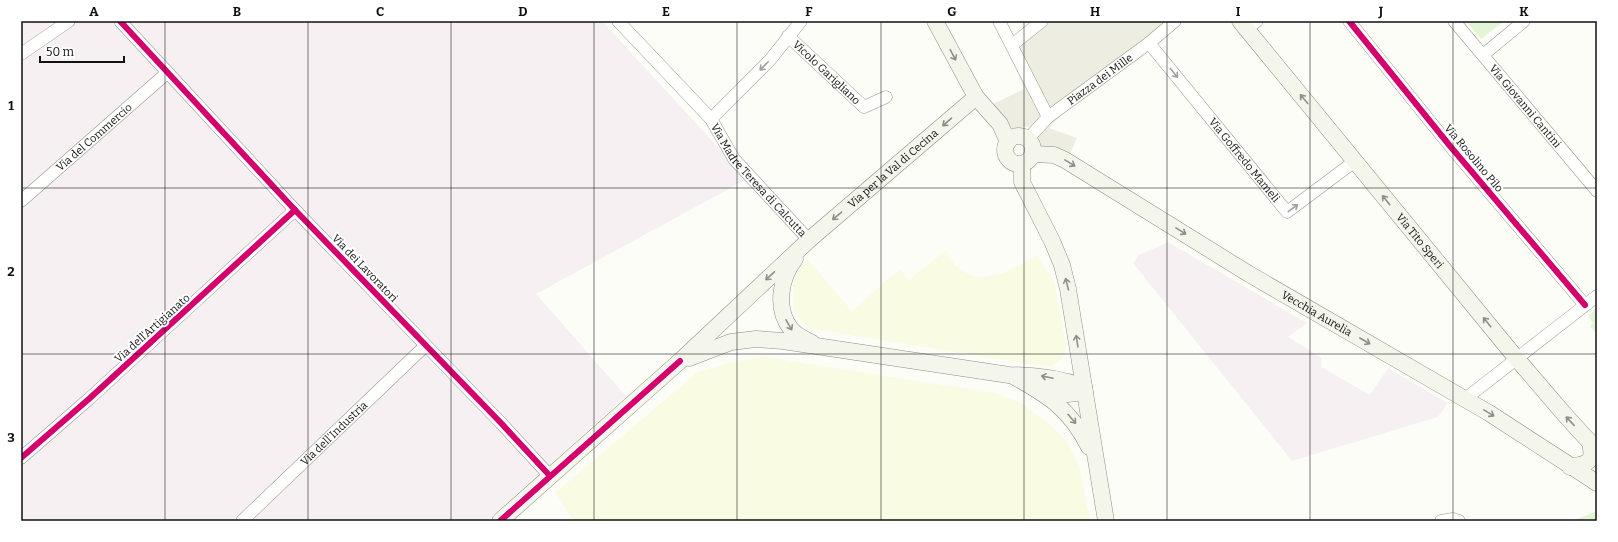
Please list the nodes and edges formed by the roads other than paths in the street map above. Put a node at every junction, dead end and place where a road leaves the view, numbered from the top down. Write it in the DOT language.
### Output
graph roads {
  1 [pos="69,21"];
  2 [pos="120,21"];
  3 [pos="618,21"];
  4 [pos="802,21"];
  5 [pos="935,21"];
  6 [pos="999,21"];
  7 [pos="1042,21"];
  8 [pos="1175,21"];
  9 [pos="1349,21"];
  10 [pos="1454,21"];
  11 [pos="1524,21"];
  12 [pos="1248,24"];
  13 [pos="128,26"];
  14 [pos="788,36"];
  15 [pos="1150,43"];
  16 [pos="1012,45"];
  17 [pos="21,54"];
  18 [pos="1483,55"];
  19 [pos="167,73"];
  20 [pos="886,97"];
  21 [pos="976,97"];
  22 [pos="1048,117"];
  23 [pos="711,119"];
  24 [pos="1028,139"];
  25 [pos="1008,142"];
  26 [pos="1028,159"];
  27 [pos="1355,161"];
  28 [pos="1597,191"];
  29 [pos="21,201"];
  30 [pos="295,210"];
  31 [pos="809,240"];
  32 [pos="1597,296"];
  33 [pos="1585,305"];
  34 [pos="425,346"];
  35 [pos="821,347"];
  36 [pos="1517,359"];
  37 [pos="680,361"];
  38 [pos="1009,375"];
  39 [pos="1084,390"];
  40 [pos="1043,392"];
  41 [pos="1465,399"];
  42 [pos="1593,446"];
  43 [pos="21,458"];
  44 [pos="1096,461"];
  45 [pos="1570,467"];
  46 [pos="550,476"];
  47 [pos="1597,484"];
  48 [pos="242,521"];
  49 [pos="500,521"];
  50 [pos="1106,521"];
  51 [pos="1441,521"];
  52 [pos="1459,521"];
  1 -- 17 [label="street"];
  2 -- 13 [label="street, Via dei Lavoratori"];
  3 -- 23 [label="street, Via Madre Teresa di Calcutta"];
  4 -- 14 [label="street"];
  5 -- 21 [label="main road, Vecchia Aurelia, one-way"];
  6 -- 16 [label="street"];
  7 -- 16 [label="street"];
  8 -- 15 [label="street, Piazza dei Mille"];
  9 -- 33 [label="street, Via Rosolino Pilo"];
  10 -- 18 [label="street, Via Giovanni Cantini"];
  11 -- 18 [label="street"];
  27 -- 12 [label="main road, Via Tito Speri, one-way"];
  13 -- 19 [label="street, Via dei Lavoratori"];
  14 -- 20 [label="street, Vicolo Garigliano"];
  14 -- 23 [label="street, one-way"];
  15 -- 22 [label="street, Piazza dei Mille"];
  15 -- 27 [label="street, Via Goffredo Mameli, one-way"];
  16 -- 22 [label="street"];
  18 -- 28 [label="street, Via Giovanni Cantini"];
  19 -- 29 [label="street, Via del Commercio"];
  19 -- 30 [label="street, Via dei Lavoratori"];
  21 -- 25 [label="main road, Vecchia Aurelia"];
  21 -- 31 [label="main road, Via per la Val di Cecina, one-way"];
  22 -- 24 [label="street, Piazza dei Mille"];
  23 -- 31 [label="street, Via Madre Teresa di Calcutta"];
  24 -- 25 [label="main road"];
  24 -- 26 [label="main road"];
  25 -- 26 [label="main road, Vecchia Aurelia"];
  39 -- 26 [label="main road, one-way"];
  26 -- 41 [label="main road, Vecchia Aurelia, one-way"];
  36 -- 27 [label="main road, Via Tito Speri, one-way"];
  30 -- 34 [label="street, Via dei Lavoratori"];
  30 -- 43 [label="street, Via dell'Artigianato"];
  31 -- 35 [label="main road, one-way"];
  31 -- 37 [label="main road, one-way"];
  32 -- 33 [label="street"];
  33 -- 36 [label="street"];
  34 -- 46 [label="street, Via dei Lavoratori"];
  34 -- 48 [label="street, Via dell'Industria"];
  35 -- 37 [label="main road"];
  35 -- 38 [label="main road"];
  36 -- 41 [label="street"];
  42 -- 36 [label="main road, Via Tito Speri, one-way"];
  37 -- 46 [label="main road"];
  39 -- 38 [label="main road, one-way"];
  38 -- 40 [label="main road"];
  39 -- 40 [label="main road"];
  39 -- 44 [label="main road"];
  40 -- 44 [label="main road, one-way"];
  41 -- 45 [label="main road, Vecchia Aurelia, one-way"];
  42 -- 45 [label="main road"];
  44 -- 50 [label="main road"];
  45 -- 47 [label="main road, Vecchia Aurelia"];
  46 -- 49 [label="main road"];
  51 -- 52 [label="street"];
}
